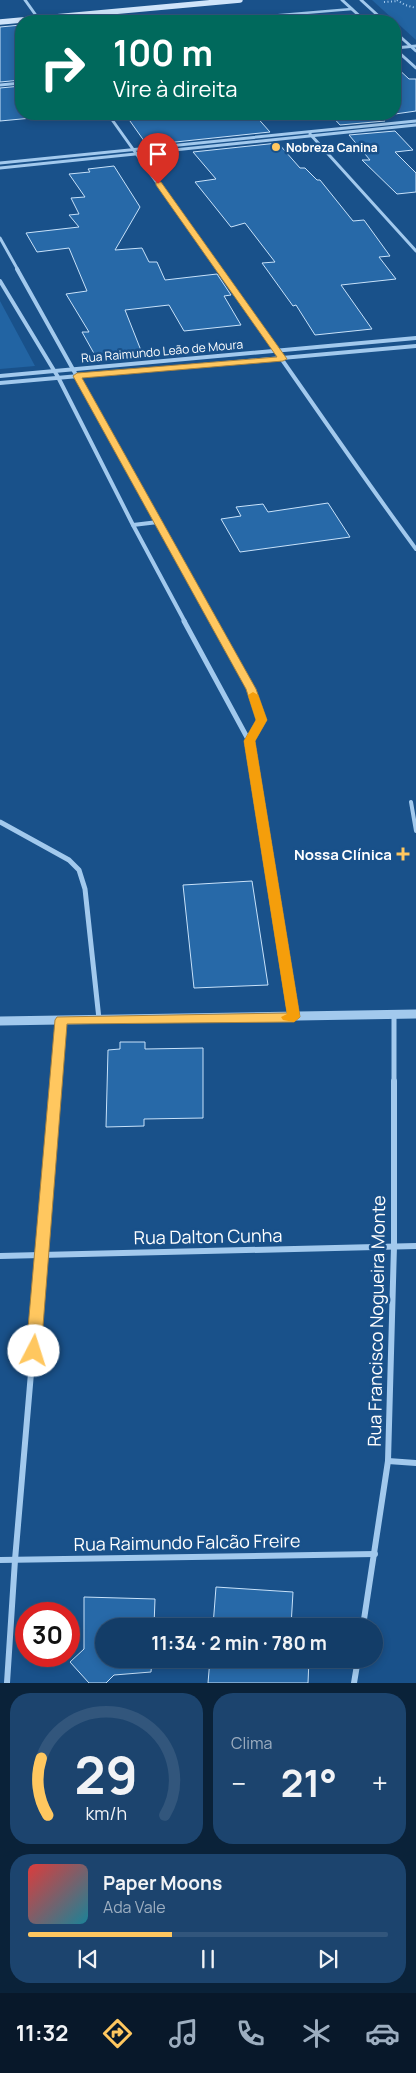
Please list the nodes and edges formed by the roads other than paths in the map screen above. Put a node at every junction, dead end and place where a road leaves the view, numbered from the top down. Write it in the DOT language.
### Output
graph roads {
  1 [pos="24,0"];
  2 [pos="188,0"];
  3 [pos="240,0"];
  4 [pos="342,0"];
  5 [pos="360,0"];
  6 [pos="352,9"];
  7 [pos="36,15"];
  8 [pos="63,15"];
  9 [pos="72,15"];
  10 [pos="281,15"];
  11 [pos="358,15"];
  12 [pos="377,15"];
  13 [pos="0,17"];
  14 [pos="15,17"];
  15 [pos="15,20"];
  16 [pos="0,22"];
  17 [pos="401,38"];
  18 [pos="416,46"];
  19 [pos="411,47"];
  20 [pos="401,48"];
  21 [pos="416,51"];
  22 [pos="401,54"];
  23 [pos="416,68"];
  24 [pos="15,85"];
  25 [pos="0,86"];
  26 [pos="112,120"];
  27 [pos="416,120"];
  28 [pos="416,125"];
  29 [pos="309,134"];
  30 [pos="136,152"];
  31 [pos="0,163"];
  32 [pos="0,168"];
  33 [pos="0,238"];
  34 [pos="416,251"];
  35 [pos="0,281"];
  36 [pos="416,338"];
  37 [pos="416,346"];
  38 [pos="276,350"];
  39 [pos="283,359"];
  40 [pos="74,369"];
  41 [pos="54,371"];
  42 [pos="0,376"];
  43 [pos="77,376"];
  44 [pos="58,378"];
  45 [pos="0,382"];
  46 [pos="158,522"];
  47 [pos="133,524"];
  48 [pos="416,549"];
  49 [pos="249,741"];
  50 [pos="411,802"];
  51 [pos="0,822"];
  52 [pos="416,831"];
  53 [pos="416,1014"];
  54 [pos="394,1015"];
  55 [pos="294,1017"];
  56 [pos="61,1020"];
  57 [pos="99,1020"];
  58 [pos="0,1021"];
  59 [pos="394,1246"];
  60 [pos="416,1246"];
  61 [pos="42,1255"];
  62 [pos="0,1256"];
  63 [pos="388,1461"];
  64 [pos="416,1463"];
  65 [pos="376,1554"];
  66 [pos="0,1560"];
  67 [pos="16,1560"];
  68 [pos="364,1618"];
  69 [pos="356,1668"];
  70 [pos="7,1683"];
  71 [pos="354,1683"];
  1 -- 7 [label="street"];
  2 -- 8 [label="main road"];
  3 -- 9 [label="main road"];
  4 -- 6 [label="street"];
  5 -- 12 [label="street"];
  6 -- 10 [label="lane"];
  6 -- 11 [label="street"];
  13 -- 14 [label="main road"];
  15 -- 16 [label="main road"];
  17 -- 19 [label="street"];
  18 -- 19 [label="street"];
  19 -- 20 [label="street"];
  19 -- 21 [label="street"];
  22 -- 23 [label="street"];
  24 -- 25 [label="street"];
  26 -- 30 [label="street"];
  27 -- 29 [label="street"];
  28 -- 29 [label="street"];
  29 -- 30 [label="street"];
  29 -- 34 [label="street"];
  30 -- 31 [label="street"];
  30 -- 32 [label="street"];
  30 -- 38 [label="street"];
  33 -- 40 [label="street"];
  35 -- 41 [label="street"];
  36 -- 38 [label="street, Rua Raimundo Leão de Moura"];
  37 -- 39 [label="street, Rua Raimundo Leão de Moura"];
  38 -- 39 [label="street"];
  38 -- 40 [label="street, Rua Raimundo Leão de Moura"];
  39 -- 43 [label="street, Rua Raimundo Leão de Moura"];
  39 -- 48 [label="street"];
  40 -- 41 [label="street, Rua Raimundo Leão de Moura"];
  40 -- 43 [label="street"];
  41 -- 42 [label="street, Rua Raimundo Leão de Moura"];
  41 -- 44 [label="street"];
  43 -- 44 [label="street, Rua Raimundo Leão de Moura"];
  43 -- 46 [label="street"];
  44 -- 45 [label="street, Rua Raimundo Leão de Moura"];
  44 -- 47 [label="street"];
  46 -- 47 [label="street"];
  46 -- 49 [label="street"];
  47 -- 49 [label="street"];
  49 -- 55 [label="street"];
  50 -- 52 [label="lane"];
  51 -- 57 [label="street"];
  53 -- 54 [label="street"];
  54 -- 55 [label="street"];
  54 -- 59 [label="street, Rua Francisco Nogueira Monte"];
  55 -- 57 [label="street"];
  56 -- 57 [label="street"];
  56 -- 58 [label="street"];
  56 -- 61 [label="street"];
  59 -- 60 [label="street, Rua Dalton Cunha"];
  59 -- 61 [label="street, Rua Dalton Cunha"];
  59 -- 63 [label="street, Rua Francisco Nogueira Monte"];
  61 -- 62 [label="street, Rua Dalton Cunha"];
  61 -- 67 [label="street"];
  63 -- 64 [label="street"];
  63 -- 65 [label="street, Rua Francisco Nogueira Monte"];
  65 -- 67 [label="street, Rua Raimundo Falcão Freire"];
  65 -- 68 [label="street, Rua Francisco Nogueira Monte"];
  66 -- 67 [label="street, Rua Raimundo Falcão Freire"];
  67 -- 70 [label="street"];
  69 -- 71 [label="street"];
}
